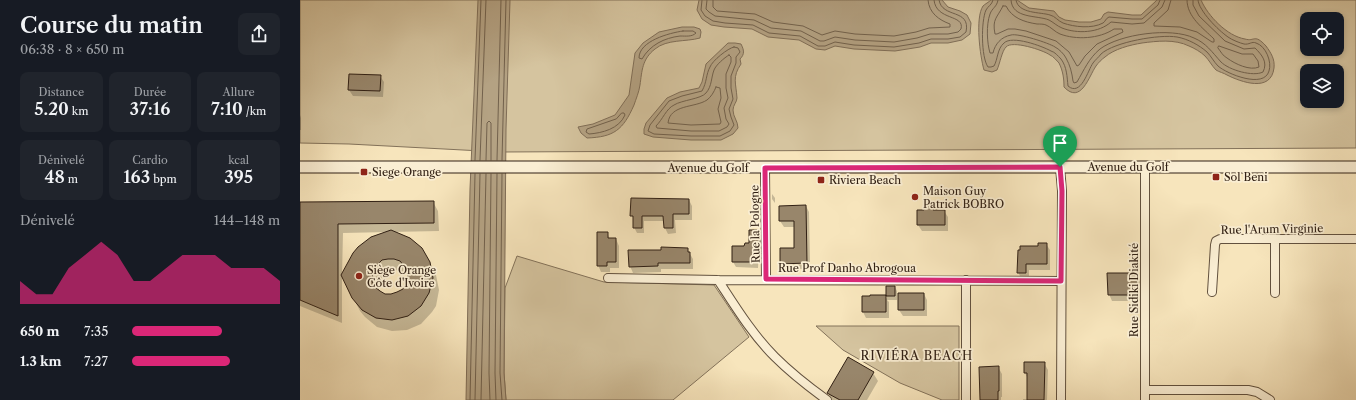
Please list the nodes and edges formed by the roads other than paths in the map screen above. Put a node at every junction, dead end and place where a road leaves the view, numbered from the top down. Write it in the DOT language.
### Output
graph roads {
  1 [pos="300,167"];
  2 [pos="1060,167"];
  3 [pos="1356,167"];
  4 [pos="765,168"];
  5 [pos="1146,168"];
  6 [pos="1275,239"];
  7 [pos="1356,239"];
  8 [pos="608,278"];
  9 [pos="766,279"];
  10 [pos="718,280"];
  11 [pos="966,280"];
  12 [pos="1061,281"];
  13 [pos="1212,292"];
  14 [pos="1275,293"];
  15 [pos="1145,390"];
  16 [pos="828,400"];
  17 [pos="966,400"];
  18 [pos="1061,400"];
  19 [pos="1145,400"];
  20 [pos="1270,400"];
  1 -- 4 [label="main road, Avenue du Golf"];
  2 -- 4 [label="main road, Avenue du Golf"];
  2 -- 5 [label="main road, Avenue du Golf"];
  2 -- 12 [label="street"];
  3 -- 5 [label="main road, Avenue du Golf"];
  4 -- 9 [label="street, Rue la Pologne"];
  5 -- 15 [label="street, Rue Sidiki Diakité"];
  6 -- 7 [label="street, Rue l'Arum Virginie"];
  6 -- 13 [label="street, Rue l'Arum Virginie"];
  6 -- 14 [label="street"];
  8 -- 10 [label="street, Rue Prof Danho Abrogoua"];
  9 -- 10 [label="street, Rue Prof Danho Abrogoua"];
  9 -- 11 [label="street, Rue Prof Danho Abrogoua"];
  10 -- 16 [label="street"];
  11 -- 12 [label="street, Rue Prof Danho Abrogoua"];
  11 -- 17 [label="street"];
  12 -- 18 [label="street"];
  15 -- 19 [label="street, Rue Sidiki Diakité"];
  15 -- 20 [label="street"];
}
